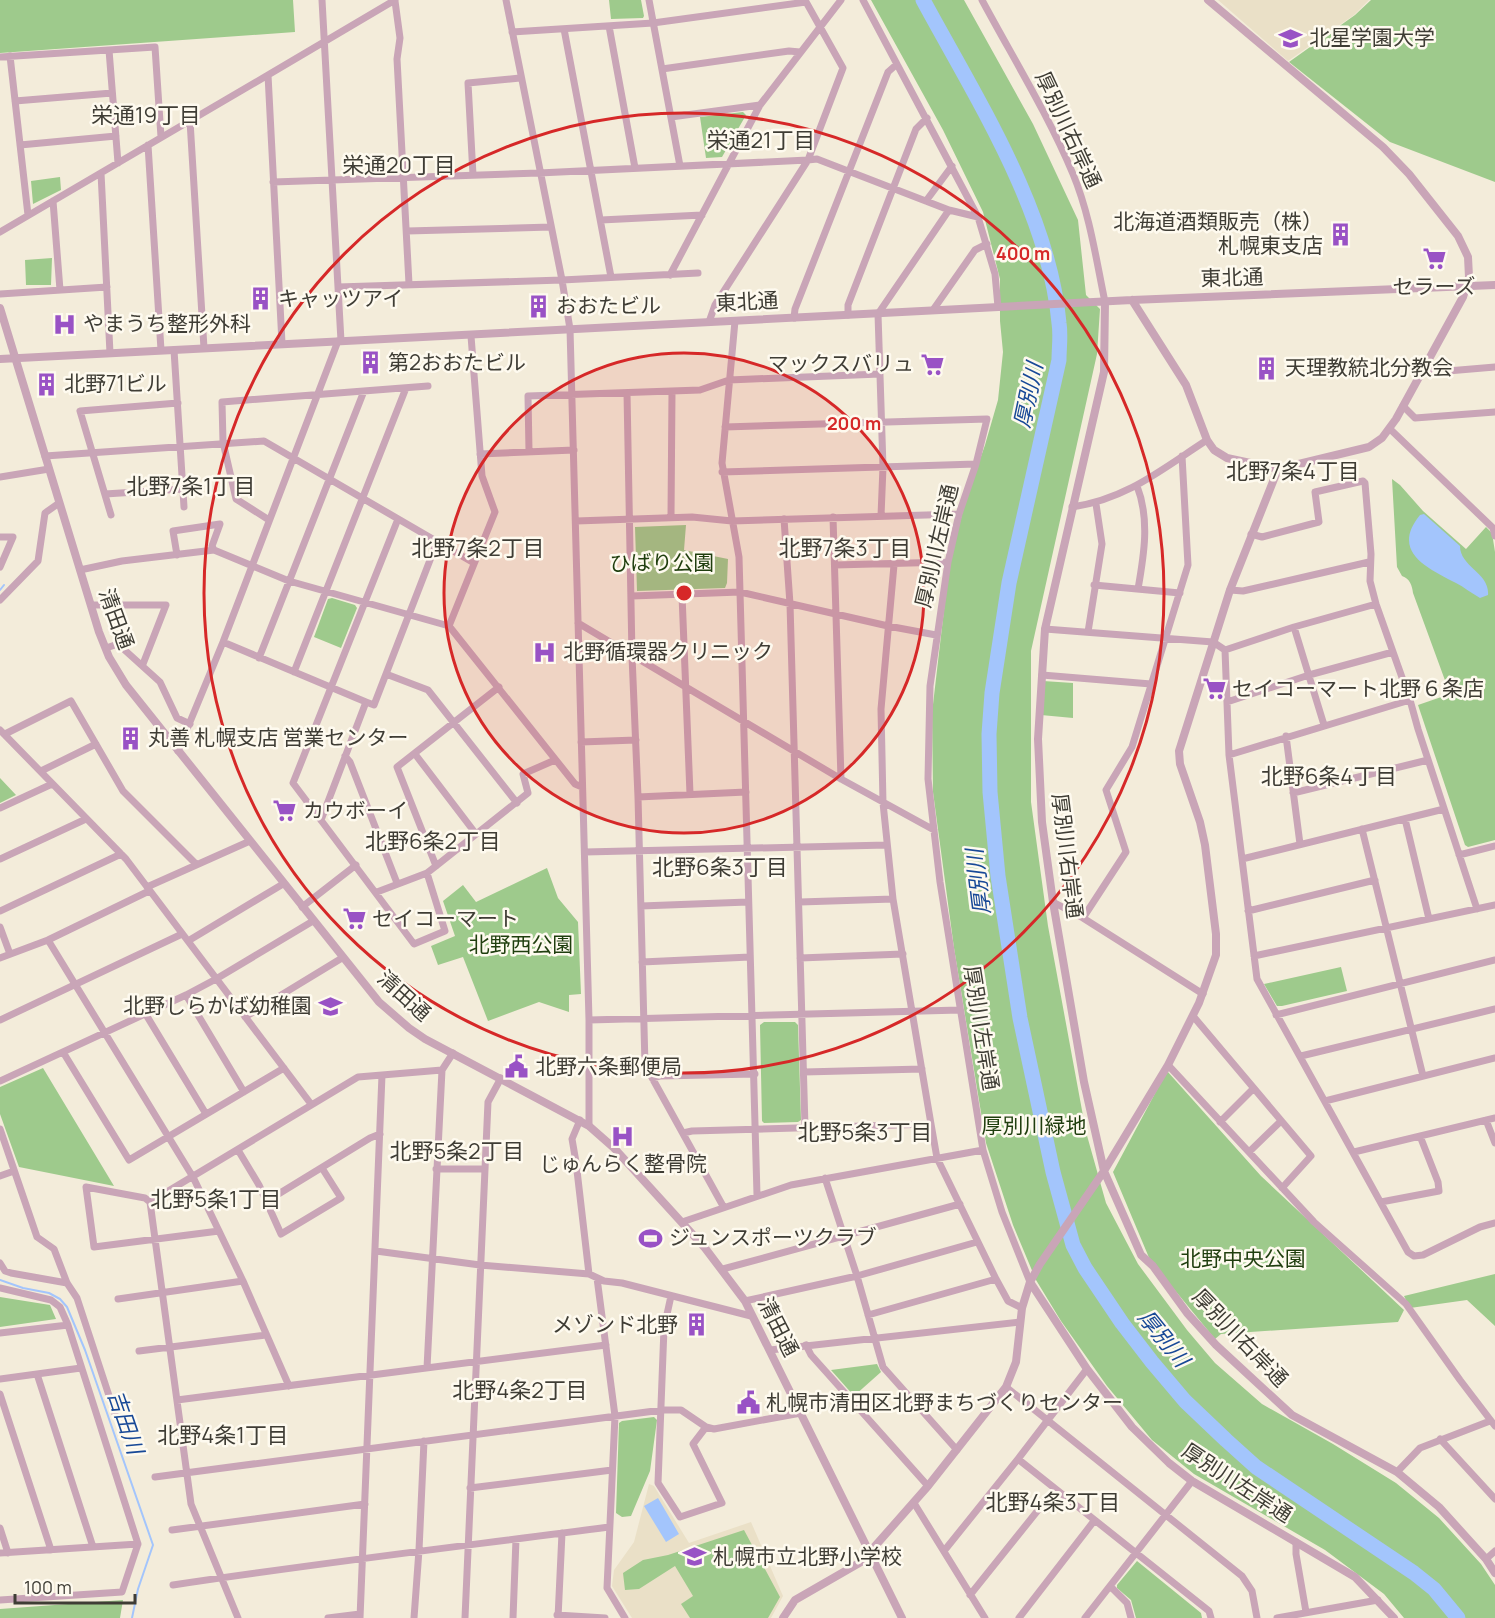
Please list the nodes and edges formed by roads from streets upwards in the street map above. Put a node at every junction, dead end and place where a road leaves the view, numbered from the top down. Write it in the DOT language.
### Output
graph roads {
  1 [pos="322,0"];
  2 [pos="506,0"];
  3 [pos="649,0"];
  4 [pos="841,0"];
  5 [pos="863,0"];
  6 [pos="982,0"];
  7 [pos="1208,0"];
  8 [pos="395,1"];
  9 [pos="805,1"];
  10 [pos="653,23"];
  11 [pos="820,25"];
  12 [pos="609,26"];
  13 [pos="564,29"];
  14 [pos="512,32"];
  15 [pos="324,44"];
  16 [pos="109,50"];
  17 [pos="800,52"];
  18 [pos="10,56"];
  19 [pos="0,57"];
  20 [pos="897,64"];
  21 [pos="662,69"];
  22 [pos="268,75"];
  23 [pos="520,78"];
  24 [pos="112,93"];
  25 [pos="15,101"];
  26 [pos="760,105"];
  27 [pos="671,117"];
  28 [pos="927,118"];
  29 [pos="190,121"];
  30 [pos="116,136"];
  31 [pos="161,137"];
  32 [pos="20,145"];
  33 [pos="148,145"];
  34 [pos="808,160"];
  35 [pos="118,163"];
  36 [pos="730,163"];
  37 [pos="952,165"];
  38 [pos="680,166"];
  39 [pos="635,168"];
  40 [pos="591,170"];
  41 [pos="849,171"];
  42 [pos="101,173"];
  43 [pos="539,173"];
  44 [pos="473,175"];
  45 [pos="403,177"];
  46 [pos="332,180"];
  47 [pos="273,182"];
  48 [pos="893,189"];
  49 [pos="53,201"];
  50 [pos="926,201"];
  51 [pos="949,210"];
  52 [pos="28,215"];
  53 [pos="702,215"];
  54 [pos="978,217"];
  55 [pos="600,220"];
  56 [pos="550,227"];
  57 [pos="406,231"];
  58 [pos="0,232"];
  59 [pos="987,244"];
  60 [pos="698,273"];
  61 [pos="670,275"];
  62 [pos="611,277"];
  63 [pos="562,280"];
  64 [pos="409,284"];
  65 [pos="1495,285"];
  66 [pos="107,286"];
  67 [pos="1466,286"];
  68 [pos="338,287"];
  69 [pos="60,290"];
  70 [pos="0,294"];
  71 [pos="1132,300"];
  72 [pos="1105,302"];
  73 [pos="998,308"];
  74 [pos="0,309"];
  75 [pos="933,310"];
  76 [pos="878,314"];
  77 [pos="848,315"];
  78 [pos="794,318"];
  79 [pos="735,321"];
  80 [pos="709,322"];
  81 [pos="570,329"];
  82 [pos="471,336"];
  83 [pos="340,341"];
  84 [pos="282,343"];
  85 [pos="204,348"];
  86 [pos="161,350"];
  87 [pos="174,350"];
  88 [pos="111,353"];
  89 [pos="15,358"];
  90 [pos="0,359"];
  91 [pos="1427,365"];
  92 [pos="1495,367"];
  93 [pos="880,374"];
  94 [pos="729,380"];
  95 [pos="428,386"];
  96 [pos="406,388"];
  97 [pos="364,391"];
  98 [pos="672,392"];
  99 [pos="627,393"];
  100 [pos="319,395"];
  101 [pos="573,395"];
  102 [pos="178,403"];
  103 [pos="1403,406"];
  104 [pos="1495,412"];
  105 [pos="882,423"];
  106 [pos="725,427"];
  107 [pos="1390,429"];
  108 [pos="1207,440"];
  109 [pos="223,442"];
  110 [pos="180,445"];
  111 [pos="574,450"];
  112 [pos="529,451"];
  113 [pos="93,452"];
  114 [pos="480,454"];
  115 [pos="45,456"];
  116 [pos="1182,456"];
  117 [pos="294,457"];
  118 [pos="976,464"];
  119 [pos="883,467"];
  120 [pos="49,469"];
  121 [pos="1278,469"];
  122 [pos="722,472"];
  123 [pos="0,477"];
  124 [pos="328,478"];
  125 [pos="1137,486"];
  126 [pos="183,489"];
  127 [pos="105,494"];
  128 [pos="363,497"];
  129 [pos="59,503"];
  130 [pos="1096,504"];
  131 [pos="184,507"];
  132 [pos="1072,507"];
  133 [pos="959,514"];
  134 [pos="111,515"];
  135 [pos="880,516"];
  136 [pos="671,517"];
  137 [pos="834,517"];
  138 [pos="630,518"];
  139 [pos="398,519"];
  140 [pos="784,519"];
  141 [pos="269,520"];
  142 [pos="576,521"];
  143 [pos="732,521"];
  144 [pos="1494,528"];
  145 [pos="1251,534"];
  146 [pos="1495,536"];
  147 [pos="0,537"];
  148 [pos="437,542"];
  149 [pos="214,550"];
  150 [pos="177,555"];
  151 [pos="1369,561"];
  152 [pos="474,562"];
  153 [pos="948,562"];
  154 [pos="835,565"];
  155 [pos="894,565"];
  156 [pos="0,567"];
  157 [pos="251,567"];
  158 [pos="80,570"];
  159 [pos="289,581"];
  160 [pos="1094,585"];
  161 [pos="1138,589"];
  162 [pos="1230,590"];
  163 [pos="326,591"];
  164 [pos="740,592"];
  165 [pos="1180,593"];
  166 [pos="682,595"];
  167 [pos="632,596"];
  168 [pos="0,600"];
  169 [pos="364,602"];
  170 [pos="790,604"];
  171 [pos="1376,604"];
  172 [pos="91,605"];
  173 [pos="408,614"];
  174 [pos="836,614"];
  175 [pos="578,623"];
  176 [pos="449,626"];
  177 [pos="888,626"];
  178 [pos="1294,627"];
  179 [pos="1045,629"];
  180 [pos="1088,632"];
  181 [pos="936,635"];
  182 [pos="1166,638"];
  183 [pos="223,642"];
  184 [pos="1213,642"];
  185 [pos="106,648"];
  186 [pos="1225,650"];
  187 [pos="1393,652"];
  188 [pos="632,656"];
  189 [pos="260,658"];
  190 [pos="143,664"];
  191 [pos="294,672"];
  192 [pos="386,674"];
  193 [pos="1042,675"];
  194 [pos="1309,675"];
  195 [pos="1151,684"];
  196 [pos="331,687"];
  197 [pos="499,687"];
  198 [pos="687,687"];
  199 [pos="1410,700"];
  200 [pos="366,702"];
  201 [pos="1227,702"];
  202 [pos="744,722"];
  203 [pos="454,723"];
  204 [pos="190,724"];
  205 [pos="1324,725"];
  206 [pos="2,732"];
  207 [pos="1286,736"];
  208 [pos="636,740"];
  209 [pos="581,742"];
  210 [pos="96,744"];
  211 [pos="178,751"];
  212 [pos="795,752"];
  213 [pos="415,753"];
  214 [pos="1229,755"];
  215 [pos="345,756"];
  216 [pos="555,760"];
  217 [pos="1428,760"];
  218 [pos="41,771"];
  219 [pos="841,779"];
  220 [pos="52,784"];
  221 [pos="582,787"];
  222 [pos="746,792"];
  223 [pos="690,794"];
  224 [pos="1293,794"];
  225 [pos="638,797"];
  226 [pos="517,803"];
  227 [pos="882,803"];
  228 [pos="0,808"];
  229 [pos="1444,809"];
  230 [pos="86,819"];
  231 [pos="1405,819"];
  232 [pos="321,820"];
  233 [pos="1362,829"];
  234 [pos="934,830"];
  235 [pos="476,834"];
  236 [pos="250,841"];
  237 [pos="1300,844"];
  238 [pos="887,845"];
  239 [pos="798,846"];
  240 [pos="1495,846"];
  241 [pos="749,848"];
  242 [pos="639,851"];
  243 [pos="585,852"];
  244 [pos="121,854"];
  245 [pos="1459,855"];
  246 [pos="0,859"];
  247 [pos="1242,860"];
  248 [pos="196,864"];
  249 [pos="356,865"];
  250 [pos="436,866"];
  251 [pos="427,873"];
  252 [pos="1375,880"];
  253 [pos="397,883"];
  254 [pos="284,884"];
  255 [pos="148,889"];
  256 [pos="377,891"];
  257 [pos="893,899"];
  258 [pos="748,902"];
  259 [pos="800,902"];
  260 [pos="1053,902"];
  261 [pos="1495,905"];
  262 [pos="641,906"];
  263 [pos="302,907"];
  264 [pos="1477,909"];
  265 [pos="0,911"];
  266 [pos="1248,911"];
  267 [pos="1083,918"];
  268 [pos="1429,919"];
  269 [pos="313,921"];
  270 [pos="0,927"];
  271 [pos="1387,928"];
  272 [pos="183,934"];
  273 [pos="48,940"];
  274 [pos="189,941"];
  275 [pos="10,954"];
  276 [pos="903,954"];
  277 [pos="1254,956"];
  278 [pos="0,957"];
  279 [pos="750,957"];
  280 [pos="342,958"];
  281 [pos="800,958"];
  282 [pos="1495,960"];
  283 [pos="642,962"];
  284 [pos="216,979"];
  285 [pos="1399,983"];
  286 [pos="75,984"];
  287 [pos="1203,994"];
  288 [pos="186,995"];
  289 [pos="1495,1009"];
  290 [pos="960,1010"];
  291 [pos="912,1011"];
  292 [pos="145,1013"];
  293 [pos="802,1014"];
  294 [pos="1276,1015"];
  295 [pos="752,1016"];
  296 [pos="1192,1016"];
  297 [pos="245,1017"];
  298 [pos="644,1018"];
  299 [pos="0,1020"];
  300 [pos="590,1020"];
  301 [pos="1411,1029"];
  302 [pos="105,1033"];
  303 [pos="63,1053"];
  304 [pos="453,1053"];
  305 [pos="1301,1056"];
  306 [pos="1495,1058"];
  307 [pos="1168,1065"];
  308 [pos="284,1068"];
  309 [pos="922,1069"];
  310 [pos="442,1070"];
  311 [pos="804,1072"];
  312 [pos="755,1074"];
  313 [pos="382,1075"];
  314 [pos="1423,1076"];
  315 [pos="501,1078"];
  316 [pos="652,1078"];
  317 [pos="0,1081"];
  318 [pos="1253,1089"];
  319 [pos="244,1092"];
  320 [pos="1325,1101"];
  321 [pos="311,1104"];
  322 [pos="206,1114"];
  323 [pos="1495,1118"];
  324 [pos="580,1120"];
  325 [pos="1486,1120"];
  326 [pos="1281,1121"];
  327 [pos="1220,1122"];
  328 [pos="931,1124"];
  329 [pos="590,1126"];
  330 [pos="805,1127"];
  331 [pos="0,1129"];
  332 [pos="757,1129"];
  333 [pos="683,1133"];
  334 [pos="381,1134"];
  335 [pos="1420,1136"];
  336 [pos="169,1137"];
  337 [pos="1495,1143"];
  338 [pos="238,1150"];
  339 [pos="983,1150"];
  340 [pos="1249,1152"];
  341 [pos="1354,1152"];
  342 [pos="937,1158"];
  343 [pos="322,1168"];
  344 [pos="436,1169"];
  345 [pos="484,1169"];
  346 [pos="14,1171"];
  347 [pos="1104,1171"];
  348 [pos="0,1176"];
  349 [pos="193,1177"];
  350 [pos="825,1178"];
  351 [pos="1282,1188"];
  352 [pos="757,1195"];
  353 [pos="267,1201"];
  354 [pos="150,1202"];
  355 [pos="1382,1202"];
  356 [pos="960,1204"];
  357 [pos="723,1206"];
  358 [pos="682,1222"];
  359 [pos="1495,1223"];
  360 [pos="219,1231"];
  361 [pos="843,1236"];
  362 [pos="156,1239"];
  363 [pos="977,1242"];
  364 [pos="376,1251"];
  365 [pos="432,1260"];
  366 [pos="0,1263"];
  367 [pos="480,1265"];
  368 [pos="723,1269"];
  369 [pos="589,1274"];
  370 [pos="857,1276"];
  371 [pos="597,1278"];
  372 [pos="996,1279"];
  373 [pos="243,1281"];
  374 [pos="1030,1282"];
  375 [pos="67,1283"];
  376 [pos="0,1288"];
  377 [pos="163,1293"];
  378 [pos="671,1296"];
  379 [pos="118,1299"];
  380 [pos="745,1301"];
  381 [pos="1022,1308"];
  382 [pos="868,1315"];
  383 [pos="752,1316"];
  384 [pos="1020,1322"];
  385 [pos="68,1325"];
  386 [pos="0,1333"];
  387 [pos="266,1335"];
  388 [pos="874,1338"];
  389 [pos="606,1345"];
  390 [pos="806,1345"];
  391 [pos="170,1347"];
  392 [pos="770,1350"];
  393 [pos="139,1351"];
  394 [pos="476,1362"];
  395 [pos="81,1368"];
  396 [pos="427,1368"];
  397 [pos="1087,1369"];
  398 [pos="37,1374"];
  399 [pos="370,1375"];
  400 [pos="0,1379"];
  401 [pos="289,1386"];
  402 [pos="1006,1387"];
  403 [pos="0,1394"];
  404 [pos="177,1400"];
  405 [pos="662,1410"];
  406 [pos="801,1413"];
  407 [pos="115,1414"];
  408 [pos="615,1416"];
  409 [pos="1047,1420"];
  410 [pos="1492,1423"];
  411 [pos="706,1426"];
  412 [pos="472,1434"];
  413 [pos="1440,1440"];
  414 [pos="424,1441"];
  415 [pos="367,1449"];
  416 [pos="957,1450"];
  417 [pos="1018,1459"];
  418 [pos="612,1470"];
  419 [pos="187,1472"];
  420 [pos="1397,1472"];
  421 [pos="155,1477"];
  422 [pos="1192,1481"];
  423 [pos="928,1486"];
  424 [pos="470,1488"];
  425 [pos="1055,1489"];
  426 [pos="1495,1499"];
  427 [pos="914,1503"];
  428 [pos="364,1504"];
  429 [pos="1166,1515"];
  430 [pos="1094,1521"];
  431 [pos="200,1525"];
  432 [pos="609,1527"];
  433 [pos="0,1528"];
  434 [pos="172,1530"];
  435 [pos="562,1533"];
  436 [pos="516,1539"];
  437 [pos="1296,1542"];
  438 [pos="138,1544"];
  439 [pos="468,1546"];
  440 [pos="93,1547"];
  441 [pos="51,1550"];
  442 [pos="420,1550"];
  443 [pos="944,1551"];
  444 [pos="1495,1551"];
  445 [pos="869,1552"];
  446 [pos="4,1553"];
  447 [pos="1136,1553"];
  448 [pos="362,1558"];
  449 [pos="1486,1559"];
  450 [pos="1495,1573"];
  451 [pos="222,1578"];
  452 [pos="173,1585"];
  453 [pos="1110,1586"];
  454 [pos="970,1595"];
  455 [pos="0,1600"];
  456 [pos="1378,1600"];
  457 [pos="1306,1612"];
  458 [pos="360,1616"];
  459 [pos="558,1616"];
  460 [pos="238,1618"];
  461 [pos="328,1618"];
  462 [pos="414,1618"];
  463 [pos="465,1618"];
  464 [pos="513,1618"];
  465 [pos="605,1618"];
  466 [pos="625,1618"];
  467 [pos="783,1618"];
  468 [pos="902,1618"];
  469 [pos="985,1618"];
  470 [pos="1019,1618"];
  471 [pos="1085,1618"];
  472 [pos="1131,1618"];
  473 [pos="1211,1618"];
  474 [pos="1257,1618"];
  475 [pos="1277,1618"];
  476 [pos="1394,1618"];
  1 -- 15 [label="street"];
  2 -- 14 [label="street"];
  3 -- 10 [label="street"];
  4 -- 11 [label="street"];
  5 -- 20 [label="street"];
  6 -- 72 [label="street, 厚別川右岸通"];
  7 -- 67 [label="street"];
  8 -- 15 [label="street"];
  8 -- 45 [label="street"];
  9 -- 10 [label="street"];
  9 -- 11 [label="street"];
  10 -- 12 [label="street"];
  10 -- 21 [label="street"];
  11 -- 17 [label="street"];
  11 -- 34 [label="street"];
  12 -- 13 [label="street"];
  12 -- 39 [label="street"];
  13 -- 14 [label="street"];
  13 -- 40 [label="street"];
  14 -- 23 [label="street"];
  15 -- 22 [label="street"];
  15 -- 46 [label="street"];
  16 -- 18 [label="street"];
  16 -- 24 [label="street"];
  16 -- 31 [label="street"];
  17 -- 21 [label="street"];
  17 -- 26 [label="street"];
  18 -- 19 [label="street"];
  18 -- 25 [label="street"];
  20 -- 28 [label="street"];
  20 -- 41 [label="street"];
  21 -- 27 [label="street"];
  22 -- 29 [label="street"];
  22 -- 47 [label="street"];
  23 -- 43 [label="street"];
  23 -- 44 [label="street"];
  24 -- 25 [label="street"];
  24 -- 30 [label="street"];
  25 -- 32 [label="street"];
  26 -- 27 [label="street"];
  26 -- 36 [label="street"];
  27 -- 38 [label="street"];
  28 -- 37 [label="street"];
  28 -- 48 [label="street"];
  29 -- 31 [label="street"];
  29 -- 85 [label="street"];
  30 -- 32 [label="street"];
  30 -- 35 [label="street"];
  31 -- 33 [label="street"];
  32 -- 52 [label="street"];
  33 -- 35 [label="street"];
  33 -- 86 [label="street"];
  34 -- 36 [label="street"];
  34 -- 41 [label="street"];
  34 -- 80 [label="street"];
  35 -- 42 [label="street"];
  36 -- 38 [label="street"];
  36 -- 53 [label="street"];
  37 -- 50 [label="street"];
  37 -- 54 [label="street"];
  38 -- 39 [label="street"];
  39 -- 40 [label="street"];
  40 -- 43 [label="street"];
  40 -- 55 [label="street"];
  41 -- 48 [label="street"];
  41 -- 78 [label="street"];
  42 -- 49 [label="street"];
  42 -- 66 [label="street"];
  43 -- 44 [label="street"];
  43 -- 56 [label="street"];
  44 -- 45 [label="street"];
  45 -- 46 [label="street"];
  45 -- 57 [label="street"];
  46 -- 47 [label="street"];
  46 -- 68 [label="street"];
  47 -- 84 [label="street"];
  48 -- 50 [label="street"];
  48 -- 77 [label="street"];
  49 -- 52 [label="street"];
  49 -- 69 [label="street"];
  50 -- 51 [label="street"];
  51 -- 54 [label="street"];
  51 -- 76 [label="street"];
  52 -- 58 [label="street"];
  53 -- 55 [label="street"];
  53 -- 61 [label="street"];
  54 -- 59 [label="street"];
  55 -- 62 [label="street"];
  56 -- 57 [label="street"];
  56 -- 63 [label="street"];
  57 -- 64 [label="street"];
  59 -- 73 [label="street"];
  59 -- 75 [label="street"];
  60 -- 61 [label="street"];
  61 -- 62 [label="street"];
  62 -- 63 [label="street"];
  63 -- 64 [label="street"];
  63 -- 81 [label="street"];
  64 -- 68 [label="street"];
  65 -- 67 [label="street, 東北通"];
  66 -- 69 [label="street"];
  66 -- 88 [label="street"];
  67 -- 71 [label="street, 東北通"];
  67 -- 91 [label="street"];
  68 -- 83 [label="street"];
  69 -- 70 [label="street"];
  71 -- 72 [label="street, 東北通"];
  71 -- 108 [label="street"];
  72 -- 73 [label="street, 東北通"];
  72 -- 132 [label="street, 厚別川右岸通"];
  73 -- 75 [label="street, 東北通"];
  74 -- 89 [label="street, 清田通"];
  75 -- 76 [label="street, 東北通"];
  76 -- 77 [label="street, 東北通"];
  76 -- 93 [label="street"];
  77 -- 78 [label="street, 東北通"];
  78 -- 79 [label="street, 東北通"];
  79 -- 80 [label="street, 東北通"];
  79 -- 94 [label="street"];
  80 -- 81 [label="street, 東北通"];
  81 -- 82 [label="street, 東北通"];
  81 -- 101 [label="street"];
  82 -- 83 [label="street, 東北通"];
  82 -- 114 [label="street"];
  83 -- 84 [label="street, 東北通"];
  83 -- 100 [label="street"];
  84 -- 85 [label="street, 東北通"];
  85 -- 87 [label="street, 東北通"];
  86 -- 87 [label="street, 東北通"];
  86 -- 88 [label="street, 東北通"];
  87 -- 102 [label="street"];
  88 -- 89 [label="street, 東北通"];
  89 -- 90 [label="street, 東北通"];
  89 -- 115 [label="street, 清田通"];
  91 -- 92 [label="street"];
  91 -- 103 [label="street"];
  93 -- 94 [label="street"];
  93 -- 105 [label="street"];
  94 -- 98 [label="street"];
  94 -- 106 [label="street"];
  95 -- 96 [label="street"];
  96 -- 97 [label="street"];
  96 -- 128 [label="street"];
  97 -- 100 [label="street"];
  97 -- 124 [label="street"];
  98 -- 99 [label="street"];
  98 -- 136 [label="street"];
  99 -- 101 [label="street"];
  99 -- 138 [label="street"];
  100 -- 109 [label="street"];
  100 -- 117 [label="street"];
  101 -- 111 [label="street"];
  101 -- 112 [label="street"];
  102 -- 110 [label="street"];
  102 -- 113 [label="street"];
  103 -- 104 [label="street"];
  103 -- 107 [label="street"];
  105 -- 106 [label="street"];
  105 -- 118 [label="street, 厚別川左岸通"];
  105 -- 119 [label="street"];
  106 -- 122 [label="street"];
  107 -- 121 [label="street"];
  107 -- 144 [label="street"];
  108 -- 116 [label="street"];
  108 -- 121 [label="street"];
  109 -- 110 [label="street"];
  109 -- 117 [label="street"];
  109 -- 141 [label="street"];
  110 -- 113 [label="street"];
  110 -- 126 [label="street"];
  111 -- 112 [label="street"];
  111 -- 142 [label="street"];
  112 -- 114 [label="street"];
  113 -- 115 [label="street"];
  113 -- 127 [label="street"];
  114 -- 152 [label="street"];
  115 -- 120 [label="street, 清田通"];
  116 -- 125 [label="street"];
  116 -- 165 [label="street"];
  117 -- 124 [label="street"];
  117 -- 141 [label="street"];
  118 -- 119 [label="street"];
  118 -- 133 [label="street, 厚別川左岸通"];
  119 -- 122 [label="street"];
  119 -- 135 [label="street"];
  120 -- 123 [label="street"];
  120 -- 129 [label="street, 清田通"];
  121 -- 145 [label="street"];
  122 -- 143 [label="street"];
  124 -- 128 [label="street"];
  124 -- 159 [label="street"];
  125 -- 130 [label="street"];
  125 -- 161 [label="street"];
  126 -- 127 [label="street"];
  126 -- 131 [label="street"];
  127 -- 134 [label="street"];
  128 -- 139 [label="street"];
  128 -- 163 [label="street"];
  129 -- 158 [label="street, 清田通"];
  129 -- 168 [label="street"];
  130 -- 132 [label="street"];
  130 -- 160 [label="street"];
  132 -- 179 [label="street, 厚別川右岸通"];
  133 -- 135 [label="street"];
  133 -- 153 [label="street, 厚別川左岸通"];
  135 -- 137 [label="street"];
  136 -- 138 [label="street"];
  136 -- 143 [label="street"];
  137 -- 140 [label="street"];
  137 -- 154 [label="street"];
  138 -- 142 [label="street"];
  138 -- 167 [label="street"];
  139 -- 148 [label="street"];
  139 -- 169 [label="street"];
  140 -- 143 [label="street"];
  140 -- 170 [label="street"];
  141 -- 157 [label="street"];
  142 -- 175 [label="street"];
  143 -- 164 [label="street"];
  144 -- 146 [label="street"];
  145 -- 151 [label="street"];
  145 -- 162 [label="street"];
  147 -- 156 [label="street"];
  148 -- 152 [label="street"];
  148 -- 173 [label="street"];
  149 -- 150 [label="street"];
  149 -- 150 [label="street"];
  149 -- 157 [label="street"];
  150 -- 158 [label="street"];
  151 -- 162 [label="street"];
  151 -- 171 [label="street"];
  152 -- 176 [label="street"];
  153 -- 155 [label="street"];
  153 -- 181 [label="street, 厚別川左岸通"];
  154 -- 155 [label="street"];
  154 -- 174 [label="street"];
  155 -- 177 [label="street"];
  157 -- 159 [label="street"];
  157 -- 183 [label="street"];
  158 -- 172 [label="street, 清田通"];
  159 -- 163 [label="street"];
  159 -- 189 [label="street"];
  160 -- 161 [label="street"];
  160 -- 180 [label="street"];
  161 -- 165 [label="street"];
  162 -- 184 [label="street"];
  163 -- 169 [label="street"];
  163 -- 191 [label="street"];
  164 -- 166 [label="street"];
  164 -- 170 [label="street"];
  164 -- 202 [label="street"];
  165 -- 182 [label="street"];
  166 -- 167 [label="street"];
  166 -- 198 [label="street"];
  167 -- 188 [label="street"];
  169 -- 173 [label="street"];
  169 -- 196 [label="street"];
  170 -- 174 [label="street"];
  170 -- 212 [label="street"];
  171 -- 178 [label="street"];
  171 -- 187 [label="street"];
  172 -- 185 [label="street, 清田通"];
  172 -- 190 [label="street"];
  173 -- 176 [label="street"];
  173 -- 192 [label="street"];
  174 -- 177 [label="street"];
  174 -- 219 [label="street"];
  175 -- 188 [label="street"];
  175 -- 209 [label="street"];
  176 -- 197 [label="street"];
  177 -- 181 [label="street"];
  177 -- 227 [label="street"];
  178 -- 186 [label="street"];
  178 -- 194 [label="street"];
  179 -- 180 [label="street"];
  179 -- 193 [label="street, 厚別川右岸通"];
  180 -- 182 [label="street"];
  181 -- 234 [label="street, 厚別川左岸通"];
  182 -- 184 [label="street"];
  182 -- 195 [label="street"];
  183 -- 189 [label="street"];
  183 -- 204 [label="street"];
  184 -- 186 [label="street"];
  184 -- 287 [label="street"];
  185 -- 190 [label="street"];
  185 -- 211 [label="street, 清田通"];
  186 -- 201 [label="street"];
  187 -- 194 [label="street"];
  187 -- 199 [label="street"];
  188 -- 198 [label="street"];
  188 -- 208 [label="street"];
  189 -- 191 [label="street"];
  190 -- 204 [label="street"];
  191 -- 196 [label="street"];
  192 -- 200 [label="street"];
  192 -- 203 [label="street"];
  193 -- 195 [label="street"];
  193 -- 260 [label="street, 厚別川右岸通"];
  194 -- 201 [label="street"];
  194 -- 205 [label="street"];
  195 -- 267 [label="street"];
  196 -- 200 [label="street"];
  196 -- 232 [label="street"];
  197 -- 203 [label="street"];
  197 -- 216 [label="street"];
  198 -- 202 [label="street"];
  198 -- 223 [label="street"];
  199 -- 205 [label="street"];
  199 -- 217 [label="street"];
  200 -- 215 [label="street"];
  201 -- 214 [label="street"];
  202 -- 212 [label="street"];
  202 -- 222 [label="street"];
  203 -- 213 [label="street"];
  203 -- 226 [label="street"];
  204 -- 211 [label="street"];
  205 -- 207 [label="street"];
  206 -- 210 [label="street"];
  206 -- 218 [label="street"];
  207 -- 214 [label="street"];
  207 -- 224 [label="street"];
  208 -- 209 [label="street"];
  208 -- 225 [label="street"];
  209 -- 221 [label="street"];
  210 -- 218 [label="street"];
  210 -- 248 [label="street"];
  211 -- 236 [label="street, 清田通"];
  212 -- 219 [label="street"];
  212 -- 239 [label="street"];
  213 -- 235 [label="street"];
  213 -- 250 [label="street"];
  214 -- 247 [label="street"];
  215 -- 232 [label="street"];
  215 -- 253 [label="street"];
  216 -- 221 [label="street"];
  216 -- 226 [label="street"];
  217 -- 224 [label="street"];
  217 -- 229 [label="street"];
  218 -- 220 [label="street"];
  219 -- 227 [label="street"];
  220 -- 228 [label="street"];
  220 -- 230 [label="street"];
  221 -- 243 [label="street"];
  222 -- 223 [label="street"];
  222 -- 241 [label="street"];
  223 -- 225 [label="street"];
  224 -- 237 [label="street"];
  225 -- 242 [label="street"];
  226 -- 235 [label="street"];
  227 -- 234 [label="street"];
  227 -- 238 [label="street"];
  229 -- 231 [label="street"];
  229 -- 245 [label="street"];
  230 -- 244 [label="street"];
  230 -- 246 [label="street"];
  231 -- 233 [label="street"];
  231 -- 268 [label="street"];
  232 -- 249 [label="street"];
  233 -- 237 [label="street"];
  233 -- 252 [label="street"];
  234 -- 290 [label="street, 厚別川左岸通"];
  235 -- 250 [label="street"];
  236 -- 248 [label="street"];
  236 -- 254 [label="street, 清田通"];
  237 -- 247 [label="street"];
  238 -- 239 [label="street"];
  238 -- 257 [label="street"];
  239 -- 241 [label="street"];
  239 -- 259 [label="street"];
  240 -- 245 [label="street"];
  241 -- 242 [label="street"];
  241 -- 258 [label="street"];
  242 -- 243 [label="street"];
  242 -- 262 [label="street"];
  243 -- 300 [label="street"];
  244 -- 255 [label="street"];
  244 -- 265 [label="street"];
  245 -- 264 [label="street"];
  247 -- 266 [label="street"];
  248 -- 255 [label="street"];
  249 -- 256 [label="street"];
  249 -- 263 [label="street"];
  250 -- 251 [label="street"];
  251 -- 253 [label="street"];
  251 -- 256 [label="street"];
  252 -- 266 [label="street"];
  252 -- 271 [label="street"];
  253 -- 256 [label="street"];
  254 -- 263 [label="street, 清田通"];
  254 -- 274 [label="street"];
  255 -- 272 [label="street"];
  255 -- 273 [label="street"];
  257 -- 259 [label="street"];
  257 -- 276 [label="street"];
  258 -- 262 [label="street"];
  258 -- 279 [label="street"];
  259 -- 281 [label="street"];
  260 -- 267 [label="street"];
  260 -- 347 [label="street, 厚別川右岸通"];
  261 -- 264 [label="street"];
  262 -- 283 [label="street"];
  263 -- 269 [label="street, 清田通"];
  264 -- 268 [label="street"];
  266 -- 277 [label="street"];
  267 -- 287 [label="street"];
  268 -- 271 [label="street"];
  269 -- 280 [label="street, 清田通"];
  269 -- 284 [label="street"];
  270 -- 275 [label="street"];
  271 -- 277 [label="street"];
  271 -- 285 [label="street"];
  272 -- 274 [label="street"];
  272 -- 286 [label="street"];
  273 -- 275 [label="street"];
  273 -- 286 [label="street"];
  274 -- 284 [label="street"];
  275 -- 278 [label="street"];
  276 -- 281 [label="street"];
  276 -- 291 [label="street"];
  277 -- 294 [label="street"];
  279 -- 283 [label="street"];
  279 -- 295 [label="street"];
  280 -- 297 [label="street"];
  280 -- 304 [label="street, 清田通"];
  281 -- 293 [label="street"];
  282 -- 285 [label="street"];
  283 -- 298 [label="street"];
  284 -- 288 [label="street"];
  284 -- 297 [label="street"];
  285 -- 294 [label="street"];
  285 -- 301 [label="street"];
  286 -- 299 [label="street"];
  286 -- 302 [label="street"];
  287 -- 296 [label="street"];
  288 -- 292 [label="street"];
  288 -- 319 [label="street"];
  289 -- 301 [label="street"];
  290 -- 291 [label="street"];
  290 -- 339 [label="street, 厚別川左岸通"];
  291 -- 293 [label="street"];
  291 -- 309 [label="street"];
  292 -- 302 [label="street"];
  292 -- 322 [label="street"];
  293 -- 295 [label="street"];
  293 -- 311 [label="street"];
  294 -- 305 [label="street"];
  295 -- 298 [label="street"];
  295 -- 312 [label="street"];
  296 -- 307 [label="street"];
  296 -- 318 [label="street"];
  297 -- 308 [label="street"];
  298 -- 300 [label="street"];
  298 -- 316 [label="street"];
  300 -- 329 [label="street"];
  301 -- 305 [label="street"];
  301 -- 314 [label="street"];
  302 -- 303 [label="street"];
  302 -- 336 [label="street"];
  303 -- 317 [label="street"];
  303 -- 336 [label="street"];
  304 -- 310 [label="street"];
  304 -- 315 [label="street, 清田通"];
  305 -- 320 [label="street"];
  306 -- 314 [label="street"];
  307 -- 327 [label="street"];
  307 -- 347 [label="street"];
  308 -- 319 [label="street"];
  308 -- 321 [label="street"];
  309 -- 311 [label="street"];
  309 -- 328 [label="street"];
  310 -- 313 [label="street"];
  310 -- 344 [label="street"];
  311 -- 330 [label="street"];
  312 -- 316 [label="street"];
  312 -- 332 [label="street"];
  313 -- 321 [label="street"];
  313 -- 334 [label="street"];
  314 -- 320 [label="street"];
  315 -- 324 [label="street, 清田通"];
  315 -- 345 [label="street"];
  316 -- 333 [label="street"];
  318 -- 326 [label="street"];
  318 -- 327 [label="street"];
  319 -- 322 [label="street"];
  320 -- 341 [label="street"];
  321 -- 338 [label="street"];
  322 -- 336 [label="street"];
  323 -- 325 [label="street"];
  324 -- 329 [label="street, 清田通"];
  324 -- 369 [label="street"];
  325 -- 335 [label="street"];
  325 -- 337 [label="street"];
  326 -- 340 [label="street"];
  326 -- 351 [label="street"];
  327 -- 340 [label="street"];
  328 -- 330 [label="street"];
  328 -- 342 [label="street"];
  329 -- 358 [label="street, 清田通"];
  330 -- 332 [label="street"];
  331 -- 346 [label="street"];
  332 -- 333 [label="street"];
  332 -- 352 [label="street"];
  333 -- 357 [label="street"];
  334 -- 343 [label="street"];
  334 -- 364 [label="street"];
  335 -- 341 [label="street"];
  335 -- 355 [label="street"];
  336 -- 349 [label="street"];
  338 -- 349 [label="street"];
  338 -- 353 [label="street"];
  339 -- 342 [label="street"];
  339 -- 374 [label="street, 厚別川左岸通"];
  340 -- 351 [label="street"];
  341 -- 355 [label="street"];
  342 -- 350 [label="street"];
  342 -- 356 [label="street"];
  343 -- 353 [label="street"];
  343 -- 353 [label="street"];
  344 -- 345 [label="street"];
  344 -- 365 [label="street"];
  345 -- 367 [label="street"];
  346 -- 348 [label="street"];
  346 -- 375 [label="street"];
  347 -- 374 [label="street"];
  347 -- 420 [label="street, 厚別川右岸通"];
  349 -- 354 [label="street"];
  349 -- 360 [label="street"];
  350 -- 352 [label="street"];
  350 -- 361 [label="street"];
  351 -- 410 [label="street"];
  352 -- 357 [label="street"];
  354 -- 362 [label="street"];
  354 -- 362 [label="street"];
  355 -- 359 [label="street"];
  356 -- 361 [label="street"];
  356 -- 363 [label="street"];
  357 -- 358 [label="street"];
  358 -- 368 [label="street, 清田通"];
  360 -- 362 [label="street"];
  360 -- 373 [label="street"];
  361 -- 368 [label="street"];
  361 -- 370 [label="street"];
  362 -- 377 [label="street"];
  363 -- 370 [label="street"];
  363 -- 372 [label="street"];
  364 -- 365 [label="street"];
  364 -- 399 [label="street"];
  365 -- 367 [label="street"];
  365 -- 396 [label="street"];
  366 -- 375 [label="street"];
  367 -- 369 [label="street"];
  367 -- 394 [label="street"];
  368 -- 380 [label="street, 清田通"];
  369 -- 371 [label="street"];
  370 -- 380 [label="street"];
  370 -- 382 [label="street"];
  371 -- 378 [label="street"];
  371 -- 389 [label="street"];
  372 -- 381 [label="street"];
  372 -- 382 [label="street"];
  373 -- 377 [label="street"];
  373 -- 387 [label="street"];
  374 -- 381 [label="street"];
  374 -- 397 [label="street, 厚別川左岸通"];
  375 -- 407 [label="street"];
  376 -- 385 [label="street"];
  377 -- 379 [label="street"];
  377 -- 391 [label="street"];
  378 -- 383 [label="street"];
  378 -- 405 [label="street"];
  380 -- 383 [label="street, 清田通"];
  381 -- 384 [label="street"];
  382 -- 388 [label="street"];
  383 -- 392 [label="street, 清田通"];
  384 -- 388 [label="street"];
  384 -- 402 [label="street"];
  385 -- 386 [label="street"];
  385 -- 395 [label="street"];
  387 -- 391 [label="street"];
  387 -- 401 [label="street"];
  388 -- 390 [label="street"];
  388 -- 416 [label="street"];
  389 -- 394 [label="street"];
  389 -- 408 [label="street"];
  390 -- 392 [label="street"];
  390 -- 423 [label="street"];
  391 -- 393 [label="street"];
  391 -- 404 [label="street"];
  392 -- 406 [label="street, 清田通"];
  394 -- 396 [label="street"];
  394 -- 412 [label="street"];
  395 -- 398 [label="street"];
  395 -- 438 [label="street"];
  396 -- 399 [label="street"];
  397 -- 409 [label="street"];
  397 -- 422 [label="street, 厚別川左岸通"];
  398 -- 400 [label="street"];
  398 -- 440 [label="street"];
  399 -- 401 [label="street"];
  399 -- 415 [label="street"];
  401 -- 404 [label="street"];
  402 -- 409 [label="street"];
  402 -- 416 [label="street"];
  403 -- 441 [label="street"];
  404 -- 419 [label="street"];
  405 -- 408 [label="street"];
  405 -- 411 [label="street"];
  405 -- 411 [label="street"];
  406 -- 411 [label="street"];
  406 -- 445 [label="street, 清田通"];
  408 -- 412 [label="street"];
  408 -- 418 [label="street"];
  409 -- 417 [label="street"];
  409 -- 429 [label="street"];
  410 -- 413 [label="street"];
  412 -- 414 [label="street"];
  412 -- 424 [label="street"];
  413 -- 420 [label="street"];
  413 -- 426 [label="street"];
  414 -- 415 [label="street"];
  414 -- 442 [label="street"];
  415 -- 419 [label="street"];
  415 -- 428 [label="street"];
  416 -- 423 [label="street"];
  417 -- 425 [label="street"];
  417 -- 443 [label="street"];
  418 -- 424 [label="street"];
  418 -- 432 [label="street"];
  419 -- 421 [label="street"];
  419 -- 431 [label="street"];
  420 -- 449 [label="street, 厚別川右岸通"];
  422 -- 429 [label="street"];
  422 -- 437 [label="street, 厚別川左岸通"];
  423 -- 427 [label="street"];
  424 -- 439 [label="street"];
  425 -- 430 [label="street"];
  425 -- 454 [label="street"];
  427 -- 443 [label="street"];
  427 -- 445 [label="street"];
  428 -- 431 [label="street"];
  428 -- 448 [label="street"];
  429 -- 447 [label="street"];
  429 -- 474 [label="street"];
  430 -- 447 [label="street"];
  430 -- 470 [label="street"];
  431 -- 434 [label="street"];
  431 -- 451 [label="street"];
  432 -- 435 [label="street"];
  432 -- 466 [label="street"];
  433 -- 446 [label="street"];
  435 -- 436 [label="street"];
  435 -- 459 [label="street"];
  436 -- 439 [label="street"];
  436 -- 464 [label="street"];
  437 -- 456 [label="street, 厚別川左岸通"];
  437 -- 457 [label="street"];
  438 -- 440 [label="street"];
  438 -- 455 [label="street"];
  439 -- 442 [label="street"];
  439 -- 463 [label="street"];
  440 -- 441 [label="street"];
  441 -- 446 [label="street"];
  442 -- 448 [label="street"];
  442 -- 462 [label="street"];
  443 -- 454 [label="street"];
  444 -- 449 [label="street"];
  445 -- 467 [label="street"];
  445 -- 468 [label="street, 清田通"];
  447 -- 453 [label="street"];
  447 -- 473 [label="street"];
  448 -- 451 [label="street"];
  448 -- 458 [label="street"];
  449 -- 450 [label="street, 厚別川右岸通"];
  451 -- 452 [label="street"];
  451 -- 460 [label="street"];
  453 -- 471 [label="street"];
  453 -- 472 [label="street"];
  454 -- 469 [label="street"];
  456 -- 457 [label="street"];
  456 -- 476 [label="street, 厚別川左岸通"];
  457 -- 475 [label="street"];
  458 -- 461 [label="street"];
  459 -- 465 [label="street"];
}
